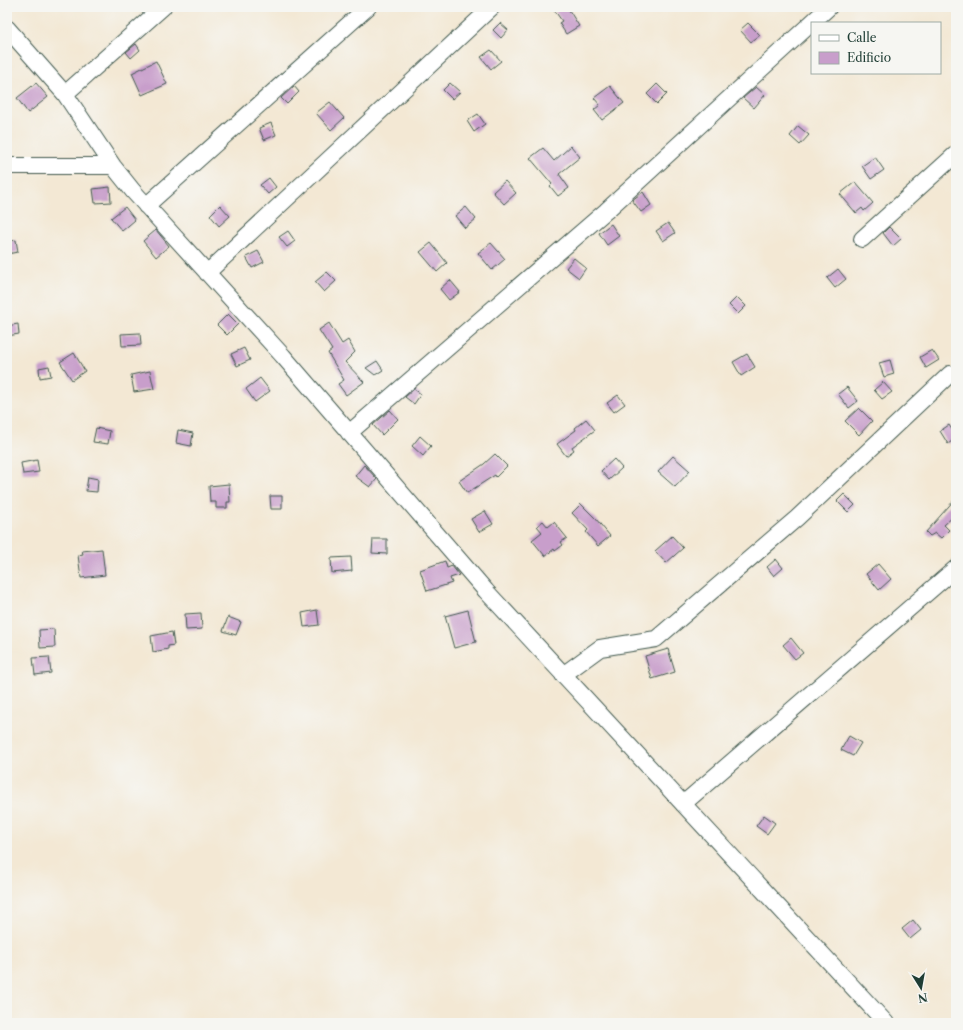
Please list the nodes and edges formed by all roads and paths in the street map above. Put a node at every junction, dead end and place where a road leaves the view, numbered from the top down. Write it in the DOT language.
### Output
graph roads {
  1 [pos="163,7"];
  2 [pos="368,7"];
  3 [pos="492,7"];
  4 [pos="829,7"];
  5 [pos="813,22"];
  6 [pos="811,23"];
  7 [pos="7,28"];
  8 [pos="65,94"];
  9 [pos="956,154"];
  10 [pos="7,166"];
  11 [pos="113,166"];
  12 [pos="146,206"];
  13 [pos="862,239"];
  14 [pos="207,273"];
  15 [pos="950,374"];
  16 [pos="349,433"];
  17 [pos="956,568"];
  18 [pos="563,675"];
  19 [pos="683,804"];
  20 [pos="886,1023"];
  1 -- 8 [label="street"];
  2 -- 12 [label="street"];
  3 -- 14 [label="street"];
  4 -- 5 [label="street"];
  6 -- 16 [label="street"];
  7 -- 8 [label="street"];
  8 -- 11 [label="street"];
  9 -- 13 [label="street"];
  10 -- 11 [label="street"];
  11 -- 12 [label="street"];
  12 -- 14 [label="street"];
  14 -- 16 [label="street"];
  15 -- 18 [label="street"];
  16 -- 18 [label="street"];
  17 -- 19 [label="street"];
  18 -- 19 [label="street"];
  19 -- 20 [label="street"];
}
